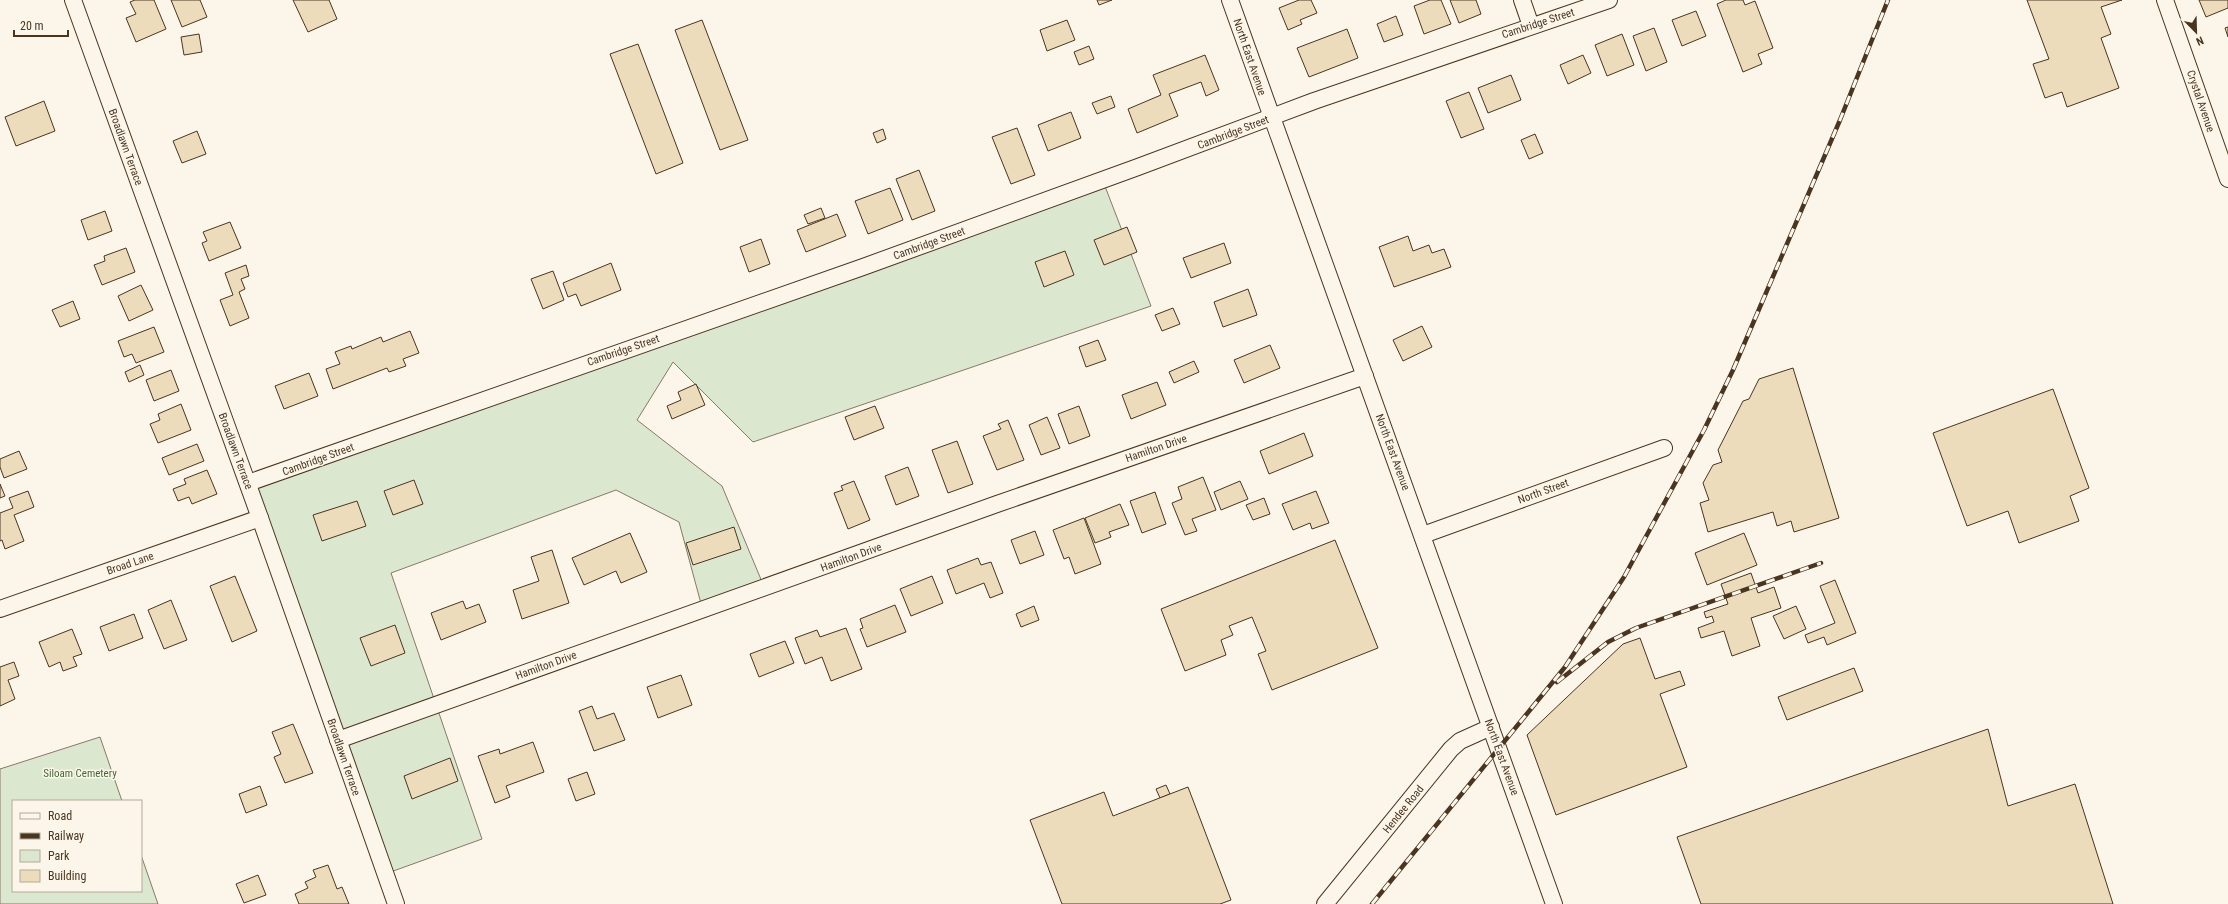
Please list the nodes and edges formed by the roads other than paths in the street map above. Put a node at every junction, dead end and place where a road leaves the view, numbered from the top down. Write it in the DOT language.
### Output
graph roads {
  1 [pos="73,0"];
  2 [pos="1230,0"];
  3 [pos="1522,0"];
  4 [pos="1609,0"];
  5 [pos="2165,0"];
  6 [pos="1531,26"];
  7 [pos="1271,117"];
  8 [pos="2228,179"];
  9 [pos="1365,376"];
  10 [pos="1664,448"];
  11 [pos="248,484"];
  12 [pos="260,518"];
  13 [pos="1423,535"];
  14 [pos="0,609"];
  15 [pos="1491,727"];
  16 [pos="338,740"];
  17 [pos="396,904"];
  18 [pos="1325,904"];
  19 [pos="1554,904"];
  1 -- 11 [label="street, Broadlawn Terrace"];
  2 -- 7 [label="street, North East Avenue"];
  3 -- 6 [label="street"];
  4 -- 6 [label="street, Cambridge Street"];
  5 -- 8 [label="street, Crystal Avenue"];
  6 -- 7 [label="street, Cambridge Street"];
  7 -- 9 [label="street, North East Avenue"];
  7 -- 11 [label="street, Cambridge Street"];
  9 -- 13 [label="street, North East Avenue"];
  9 -- 16 [label="street, Hamilton Drive"];
  10 -- 13 [label="street, North Street"];
  11 -- 12 [label="street, Broadlawn Terrace"];
  12 -- 14 [label="street, Broad Lane"];
  12 -- 16 [label="street, Broadlawn Terrace"];
  13 -- 15 [label="street, North East Avenue"];
  15 -- 18 [label="street, Hendee Road"];
  15 -- 19 [label="street, North East Avenue"];
  16 -- 17 [label="street, Broadlawn Terrace"];
}
